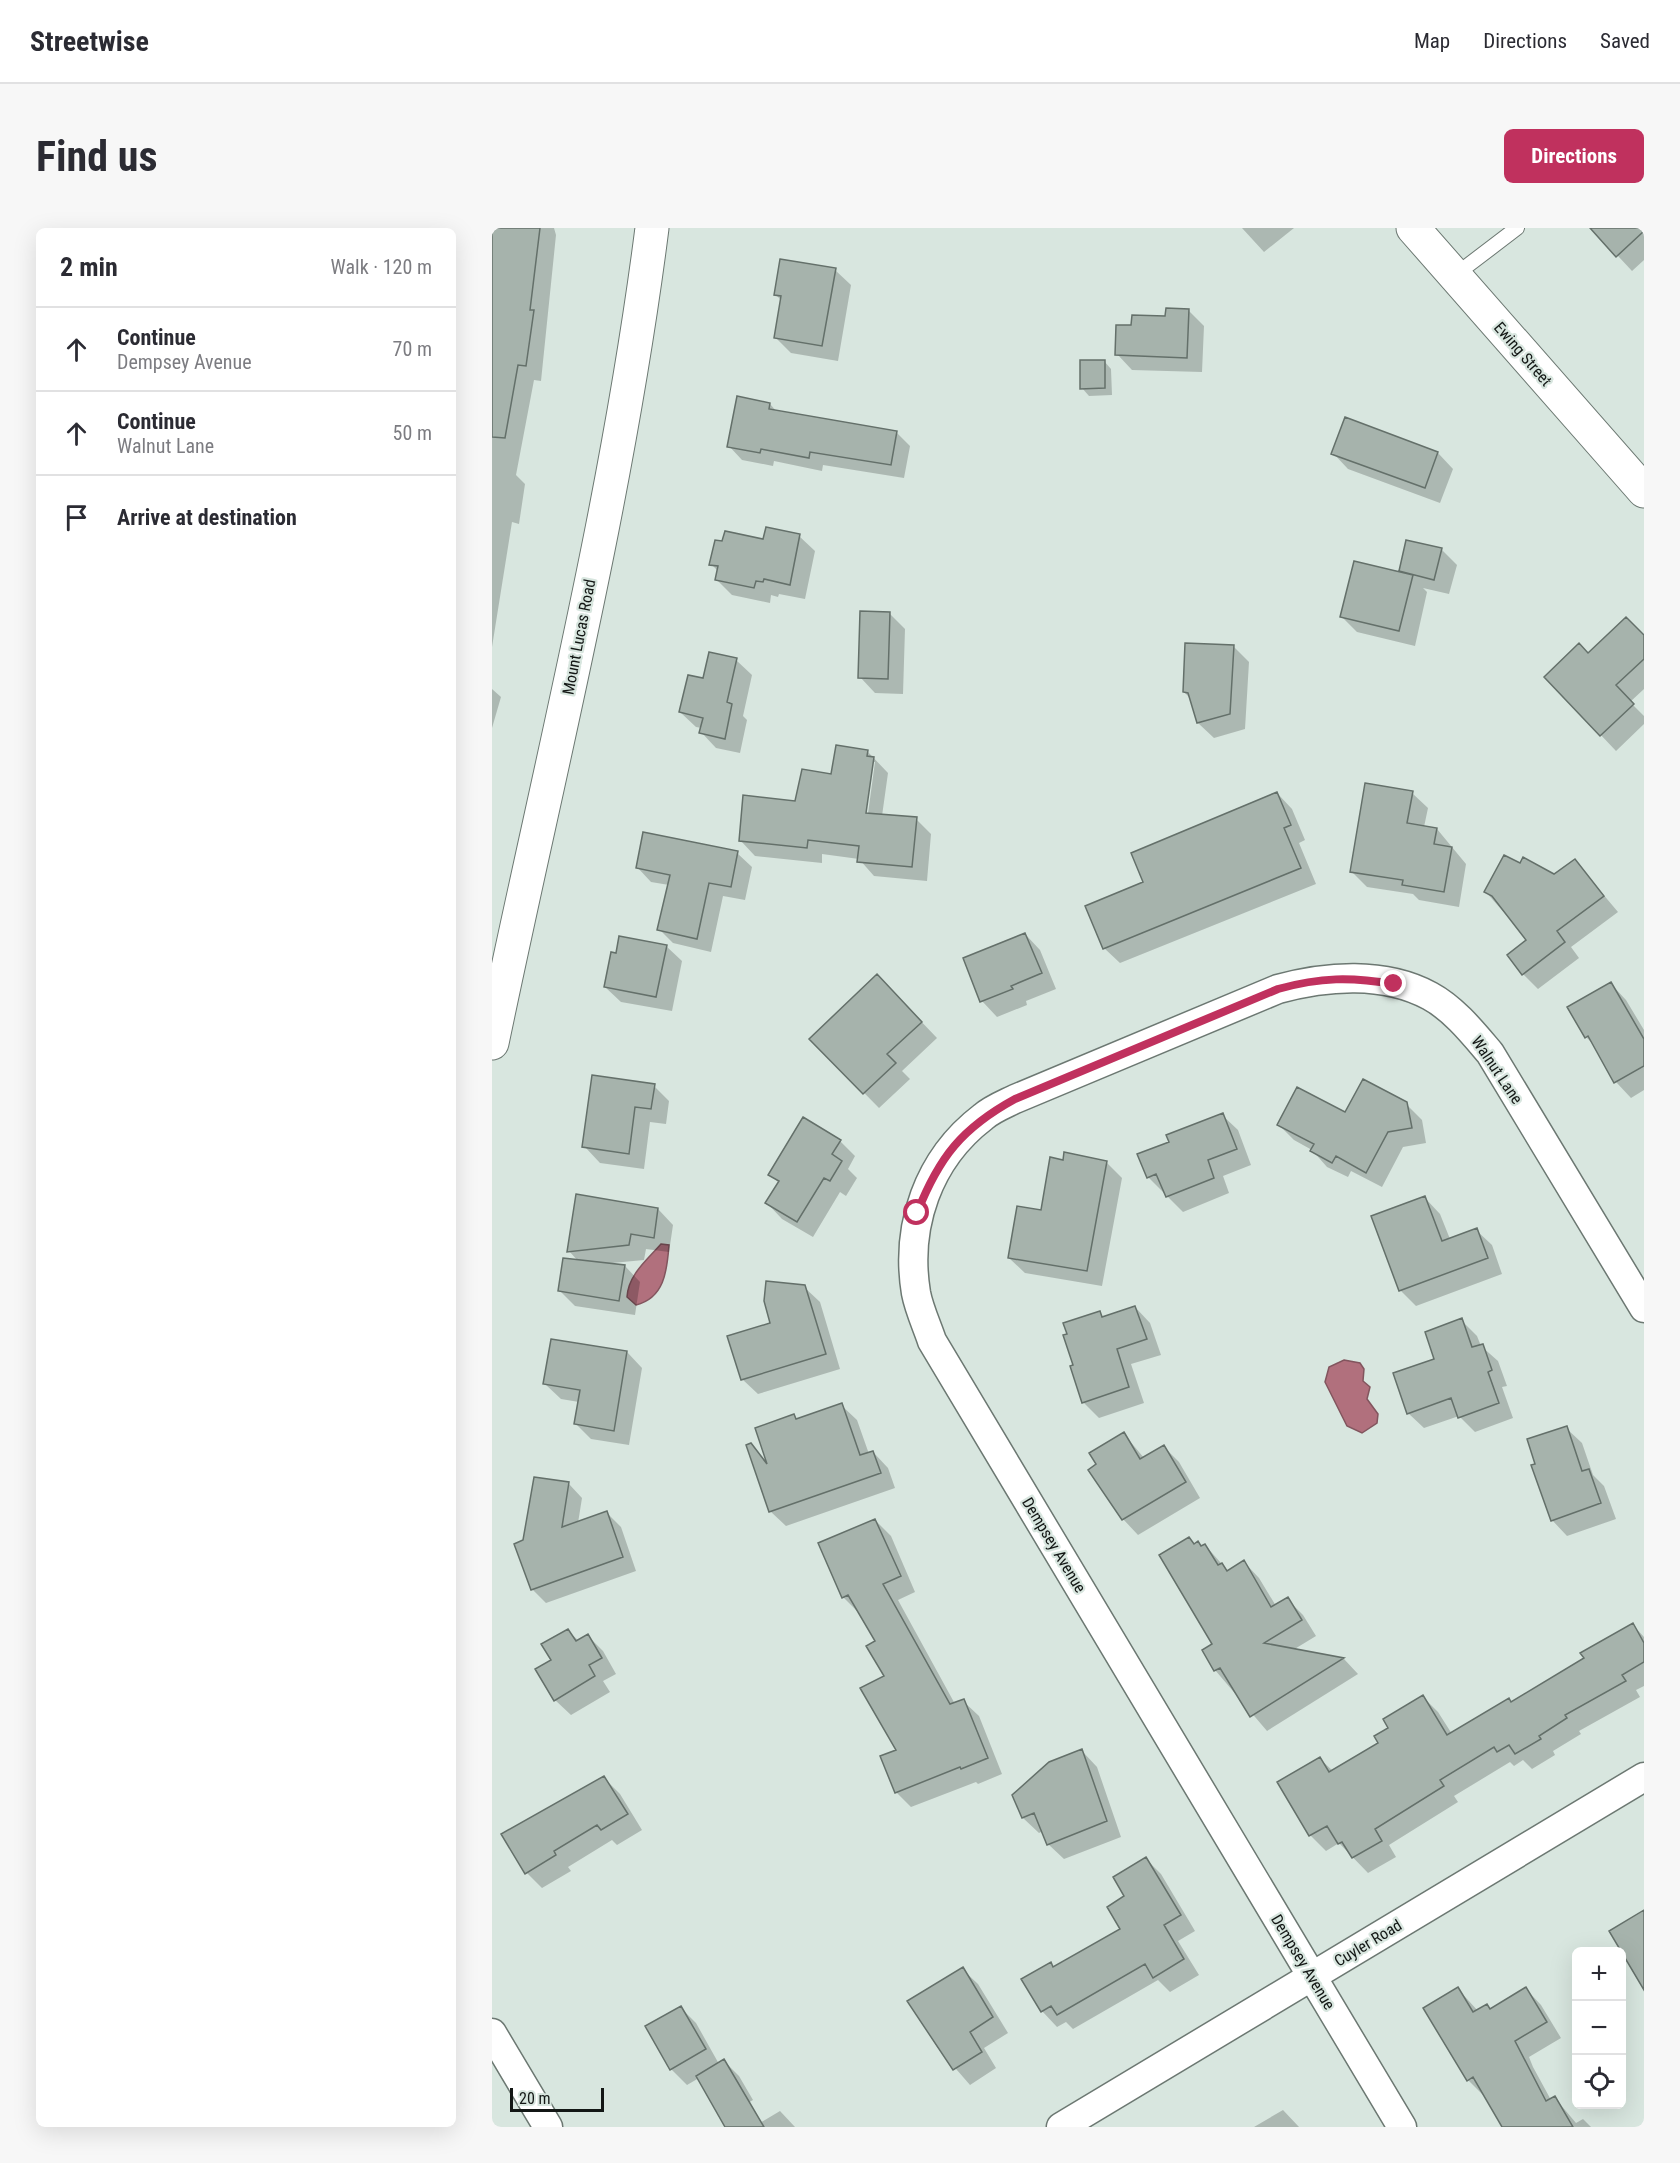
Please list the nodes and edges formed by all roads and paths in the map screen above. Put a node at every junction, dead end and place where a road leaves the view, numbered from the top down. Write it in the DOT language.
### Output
graph roads {
  1 [pos="652,228"];
  2 [pos="1413,228"];
  3 [pos="1517,228"];
  4 [pos="1454,276"];
  5 [pos="1639,485"];
  6 [pos="1157,1039"];
  7 [pos="492,1043"];
  8 [pos="1644,1308"];
  9 [pos="1644,1777"];
  10 [pos="1312,1977"];
  11 [pos="492,2034"];
  12 [pos="548,2127"];
  13 [pos="1061,2127"];
  14 [pos="1402,2127"];
  1 -- 7 [label="street, Mount Lucas Road"];
  2 -- 4 [label="street, Ewing Street"];
  3 -- 4 [label="lane"];
  4 -- 5 [label="street, Ewing Street"];
  6 -- 8 [label="street, Walnut Lane"];
  6 -- 10 [label="street, Dempsey Avenue"];
  9 -- 10 [label="street, Cuyler Road"];
  10 -- 13 [label="street, Cuyler Road"];
  10 -- 14 [label="street, Dempsey Avenue"];
  11 -- 12 [label="street"];
}
